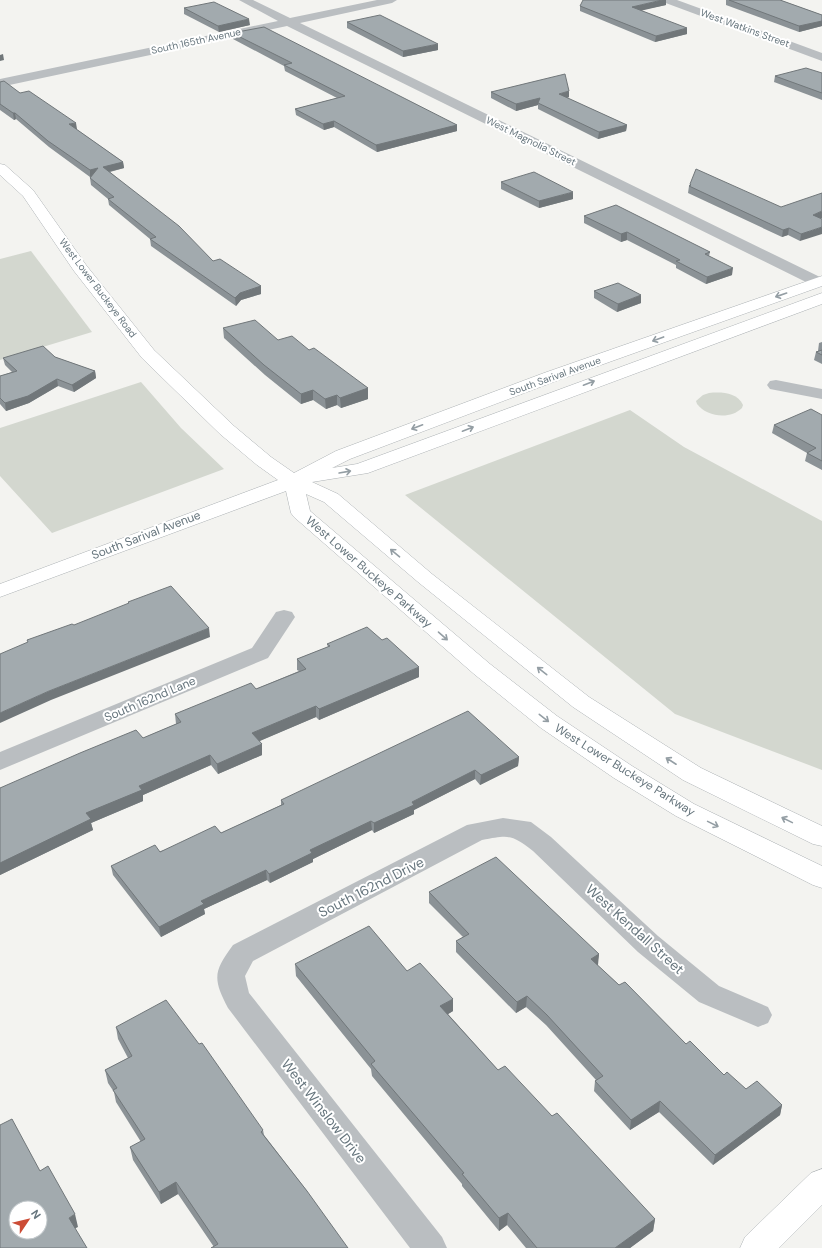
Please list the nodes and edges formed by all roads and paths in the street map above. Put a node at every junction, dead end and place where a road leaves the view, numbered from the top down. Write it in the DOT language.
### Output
graph roads {
  1 [pos="244,0"];
  2 [pos="392,0"];
  3 [pos="667,0"];
  4 [pos="288,22"];
  5 [pos="822,57"];
  6 [pos="0,83"];
  7 [pos="0,168"];
  8 [pos="821,286"];
  9 [pos="776,385"];
  10 [pos="822,394"];
  11 [pos="293,481"];
  12 [pos="0,591"];
  13 [pos="284,617"];
  14 [pos="0,762"];
  15 [pos="522,829"];
  16 [pos="822,837"];
  17 [pos="822,878"];
  18 [pos="230,969"];
  19 [pos="758,1015"];
  20 [pos="822,1183"];
  21 [pos="430,1248"];
  22 [pos="757,1248"];
  1 -- 4 [label="street, West Magnolia Street"];
  2 -- 4 [label="street, South 165th Avenue"];
  3 -- 5 [label="street, West Watkins Street"];
  4 -- 6 [label="street, South 165th Avenue"];
  4 -- 8 [label="street, West Magnolia Street"];
  7 -- 11 [label="main road, West Lower Buckeye Road"];
  8 -- 11 [label="main road, South Sarival Avenue"];
  9 -- 10 [label="street"];
  11 -- 12 [label="main road, South Sarival Avenue"];
  16 -- 11 [label="main road, one-way"];
  11 -- 17 [label="main road, West Lower Buckeye Parkway, one-way"];
  13 -- 14 [label="street, South 162nd Lane"];
  15 -- 18 [label="street, South 162nd Drive"];
  15 -- 19 [label="street, West Kendall Street"];
  18 -- 21 [label="street, West Winslow Drive"];
  20 -- 22 [label="main road"];
}
